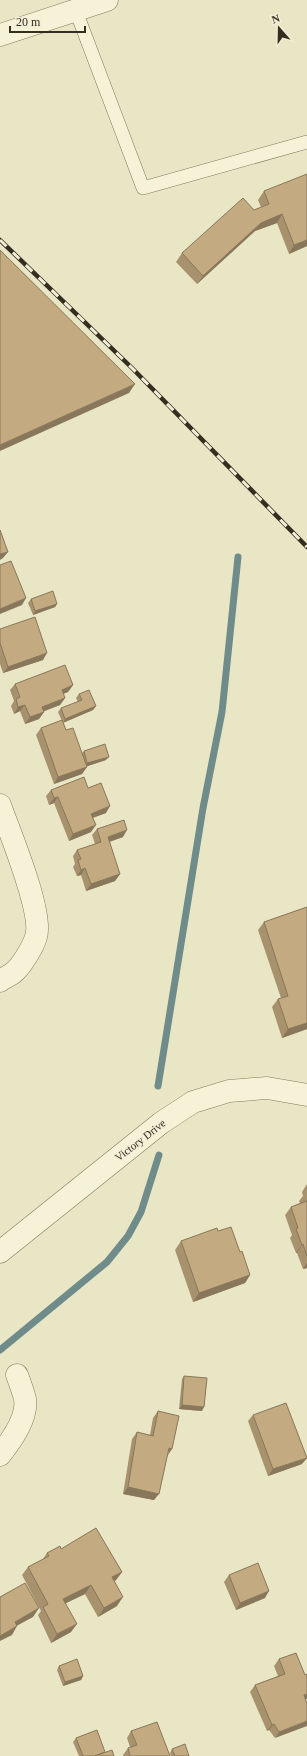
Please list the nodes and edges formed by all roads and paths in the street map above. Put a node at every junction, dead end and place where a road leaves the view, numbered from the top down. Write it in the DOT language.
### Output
graph roads {
  1 [pos="107,0"];
  2 [pos="76,11"];
  3 [pos="0,35"];
  4 [pos="307,142"];
  5 [pos="0,804"];
  6 [pos="0,981"];
  7 [pos="306,1094"];
  8 [pos="0,1252"];
  9 [pos="17,1375"];
  10 [pos="0,1455"];
  1 -- 2 [label="street"];
  2 -- 3 [label="street"];
  2 -- 4 [label="lane"];
  5 -- 6 [label="street"];
  7 -- 8 [label="street, Victory Drive"];
  9 -- 10 [label="street"];
}
